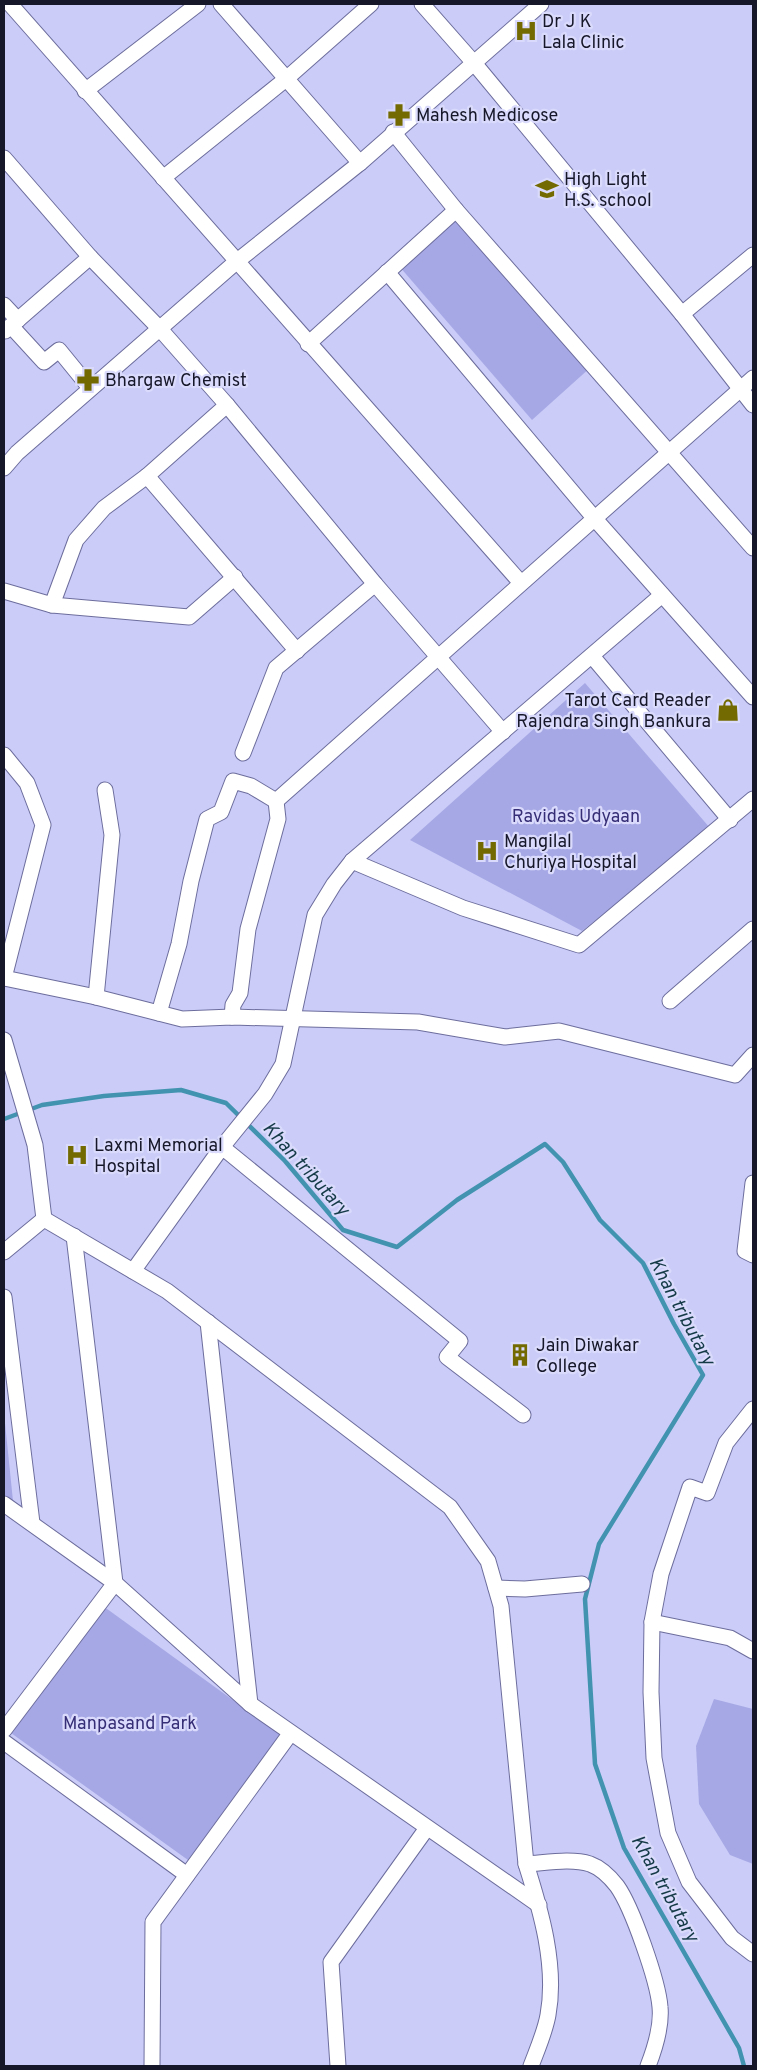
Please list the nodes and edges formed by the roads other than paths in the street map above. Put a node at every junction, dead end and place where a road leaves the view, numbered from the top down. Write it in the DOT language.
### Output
graph roads {
  1 [pos="198,4"];
  2 [pos="221,4"];
  3 [pos="371,4"];
  4 [pos="422,4"];
  5 [pos="541,4"];
  6 [pos="11,7"];
  7 [pos="474,63"];
  8 [pos="286,79"];
  9 [pos="86,91"];
  10 [pos="393,132"];
  11 [pos="4,158"];
  12 [pos="360,163"];
  13 [pos="163,178"];
  14 [pos="456,210"];
  15 [pos="753,255"];
  16 [pos="90,258"];
  17 [pos="236,262"];
  18 [pos="387,272"];
  19 [pos="4,305"];
  20 [pos="682,314"];
  21 [pos="11,326"];
  22 [pos="160,329"];
  23 [pos="308,344"];
  24 [pos="753,378"];
  25 [pos="90,388"];
  26 [pos="740,390"];
  27 [pos="227,405"];
  28 [pos="753,405"];
  29 [pos="669,452"];
  30 [pos="4,468"];
  31 [pos="147,476"];
  32 [pos="596,519"];
  33 [pos="753,548"];
  34 [pos="235,577"];
  35 [pos="521,583"];
  36 [pos="375,584"];
  37 [pos="4,591"];
  38 [pos="662,594"];
  39 [pos="52,605"];
  40 [pos="297,651"];
  41 [pos="592,656"];
  42 [pos="438,658"];
  43 [pos="751,689"];
  44 [pos="503,732"];
  45 [pos="243,753"];
  46 [pos="4,755"];
  47 [pos="105,790"];
  48 [pos="753,799"];
  49 [pos="276,801"];
  50 [pos="730,820"];
  51 [pos="352,862"];
  52 [pos="753,928"];
  53 [pos="4,978"];
  54 [pos="96,997"];
  55 [pos="670,1001"];
  56 [pos="159,1013"];
  57 [pos="232,1017"];
  58 [pos="293,1019"];
  59 [pos="4,1040"];
  60 [pos="751,1062"];
  61 [pos="226,1142"];
  62 [pos="753,1183"];
  63 [pos="44,1219"];
  64 [pos="74,1236"];
  65 [pos="4,1252"];
  66 [pos="753,1255"];
  67 [pos="133,1271"];
  68 [pos="4,1297"];
  69 [pos="208,1322"];
  70 [pos="753,1409"];
  71 [pos="523,1415"];
  72 [pos="4,1504"];
  73 [pos="32,1523"];
  74 [pos="115,1583"];
  75 [pos="582,1584"];
  76 [pos="496,1588"];
  77 [pos="652,1622"];
  78 [pos="753,1651"];
  79 [pos="250,1704"];
  80 [pos="4,1730"];
  81 [pos="290,1734"];
  82 [pos="4,1742"];
  83 [pos="427,1828"];
  84 [pos="526,1864"];
  85 [pos="187,1875"];
  86 [pos="539,1905"];
  87 [pos="753,1954"];
  88 [pos="152,2066"];
  89 [pos="338,2066"];
  90 [pos="531,2066"];
  91 [pos="648,2066"];
  1 -- 9 [label="street"];
  2 -- 8 [label="street"];
  3 -- 8 [label="street"];
  4 -- 7 [label="street"];
  5 -- 7 [label="street"];
  6 -- 9 [label="street"];
  7 -- 10 [label="street"];
  7 -- 20 [label="street"];
  8 -- 12 [label="street"];
  8 -- 13 [label="street"];
  9 -- 13 [label="street"];
  10 -- 12 [label="street"];
  10 -- 14 [label="street"];
  11 -- 16 [label="street"];
  12 -- 17 [label="street"];
  13 -- 17 [label="street"];
  14 -- 18 [label="street"];
  14 -- 29 [label="street"];
  15 -- 20 [label="street"];
  16 -- 21 [label="street"];
  16 -- 22 [label="street"];
  17 -- 22 [label="street"];
  17 -- 23 [label="street"];
  18 -- 23 [label="street"];
  18 -- 32 [label="street"];
  19 -- 21 [label="street"];
  20 -- 26 [label="street"];
  21 -- 25 [label="street"];
  22 -- 25 [label="street"];
  22 -- 27 [label="street"];
  23 -- 35 [label="street"];
  24 -- 26 [label="street"];
  25 -- 30 [label="street"];
  26 -- 28 [label="street"];
  26 -- 29 [label="street"];
  27 -- 31 [label="street"];
  27 -- 36 [label="street"];
  29 -- 32 [label="street"];
  29 -- 33 [label="street"];
  31 -- 34 [label="street"];
  31 -- 39 [label="street"];
  32 -- 35 [label="street"];
  32 -- 38 [label="street"];
  34 -- 39 [label="street"];
  34 -- 40 [label="street"];
  35 -- 42 [label="street"];
  36 -- 40 [label="street"];
  36 -- 42 [label="street"];
  37 -- 39 [label="street"];
  38 -- 41 [label="street"];
  38 -- 43 [label="street"];
  40 -- 45 [label="street"];
  41 -- 44 [label="street"];
  41 -- 50 [label="street"];
  42 -- 44 [label="street"];
  42 -- 49 [label="street"];
  44 -- 51 [label="street"];
  46 -- 53 [label="street"];
  47 -- 54 [label="street"];
  48 -- 50 [label="street"];
  49 -- 56 [label="street"];
  49 -- 57 [label="street"];
  50 -- 51 [label="street"];
  51 -- 58 [label="street"];
  52 -- 55 [label="street"];
  53 -- 54 [label="street"];
  54 -- 56 [label="street"];
  56 -- 57 [label="street"];
  57 -- 58 [label="street"];
  58 -- 60 [label="street"];
  58 -- 61 [label="street"];
  59 -- 63 [label="street"];
  61 -- 67 [label="street"];
  61 -- 71 [label="street"];
  62 -- 66 [label="street"];
  63 -- 64 [label="street"];
  63 -- 65 [label="street"];
  64 -- 67 [label="street"];
  64 -- 74 [label="street"];
  67 -- 69 [label="street"];
  68 -- 73 [label="street"];
  69 -- 76 [label="street"];
  69 -- 79 [label="street"];
  70 -- 77 [label="street"];
  72 -- 73 [label="street"];
  73 -- 74 [label="street"];
  74 -- 79 [label="street"];
  74 -- 80 [label="street"];
  75 -- 76 [label="street"];
  76 -- 84 [label="street"];
  77 -- 78 [label="street"];
  77 -- 87 [label="street"];
  79 -- 81 [label="street"];
  81 -- 83 [label="street"];
  81 -- 85 [label="street"];
  82 -- 85 [label="street"];
  83 -- 86 [label="street"];
  83 -- 89 [label="street"];
  84 -- 86 [label="street"];
  84 -- 91 [label="street"];
  85 -- 88 [label="street"];
  86 -- 90 [label="street"];
}
